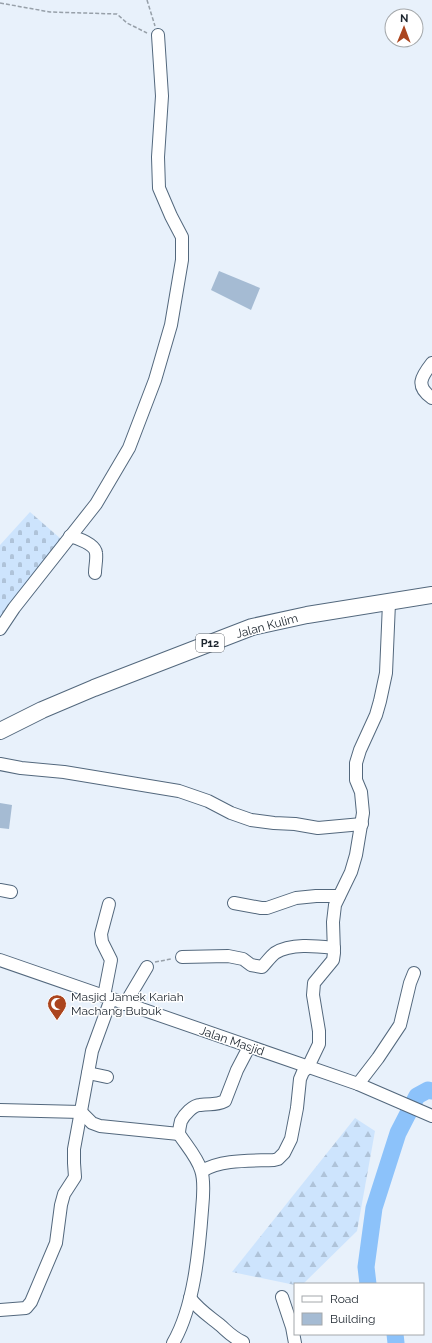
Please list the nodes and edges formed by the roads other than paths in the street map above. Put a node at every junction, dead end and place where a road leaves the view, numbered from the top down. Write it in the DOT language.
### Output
graph roads {
  1 [pos="158,35"];
  2 [pos="432,363"];
  3 [pos="432,398"];
  4 [pos="70,536"];
  5 [pos="95,573"];
  6 [pos="432,595"];
  7 [pos="389,603"];
  8 [pos="0,628"];
  9 [pos="0,731"];
  10 [pos="0,764"];
  11 [pos="362,824"];
  12 [pos="339,896"];
  13 [pos="234,903"];
  14 [pos="109,904"];
  15 [pos="334,948"];
  16 [pos="182,956"];
  17 [pos="0,960"];
  18 [pos="146,967"];
  19 [pos="414,973"];
  20 [pos="108,998"];
  21 [pos="125,1004"];
  22 [pos="249,1047"];
  23 [pos="308,1068"];
  24 [pos="88,1073"];
  25 [pos="107,1077"];
  26 [pos="358,1084"];
  27 [pos="0,1110"];
  28 [pos="81,1112"];
  29 [pos="431,1116"];
  30 [pos="178,1134"];
  31 [pos="202,1171"];
  32 [pos="282,1297"];
  33 [pos="190,1298"];
  34 [pos="0,1310"];
  35 [pos="236,1341"];
  36 [pos="173,1343"];
  37 [pos="295,1343"];
  1 -- 4 [label="street"];
  2 -- 3 [label="street"];
  4 -- 5 [label="street"];
  4 -- 8 [label="street"];
  6 -- 7 [label="main road, Jalan Kulim / P12"];
  7 -- 9 [label="main road, Jalan Kulim / P12"];
  7 -- 11 [label="street"];
  10 -- 11 [label="street"];
  11 -- 12 [label="street"];
  12 -- 13 [label="street"];
  12 -- 15 [label="street"];
  14 -- 20 [label="street"];
  15 -- 16 [label="street"];
  15 -- 23 [label="street"];
  17 -- 20 [label="street, Jalan Masjid"];
  18 -- 21 [label="street"];
  19 -- 26 [label="street"];
  20 -- 21 [label="street, Jalan Masjid"];
  20 -- 24 [label="street"];
  21 -- 22 [label="street, Jalan Masjid"];
  22 -- 23 [label="street, Jalan Masjid"];
  22 -- 30 [label="street"];
  23 -- 26 [label="street, Jalan Masjid"];
  23 -- 31 [label="street"];
  24 -- 25 [label="street"];
  24 -- 28 [label="street"];
  26 -- 29 [label="street, Jalan Masjid"];
  27 -- 28 [label="street"];
  28 -- 30 [label="street"];
  28 -- 34 [label="street"];
  30 -- 31 [label="street"];
  31 -- 33 [label="street"];
  32 -- 37 [label="street"];
  33 -- 35 [label="street"];
  33 -- 36 [label="street"];
}
